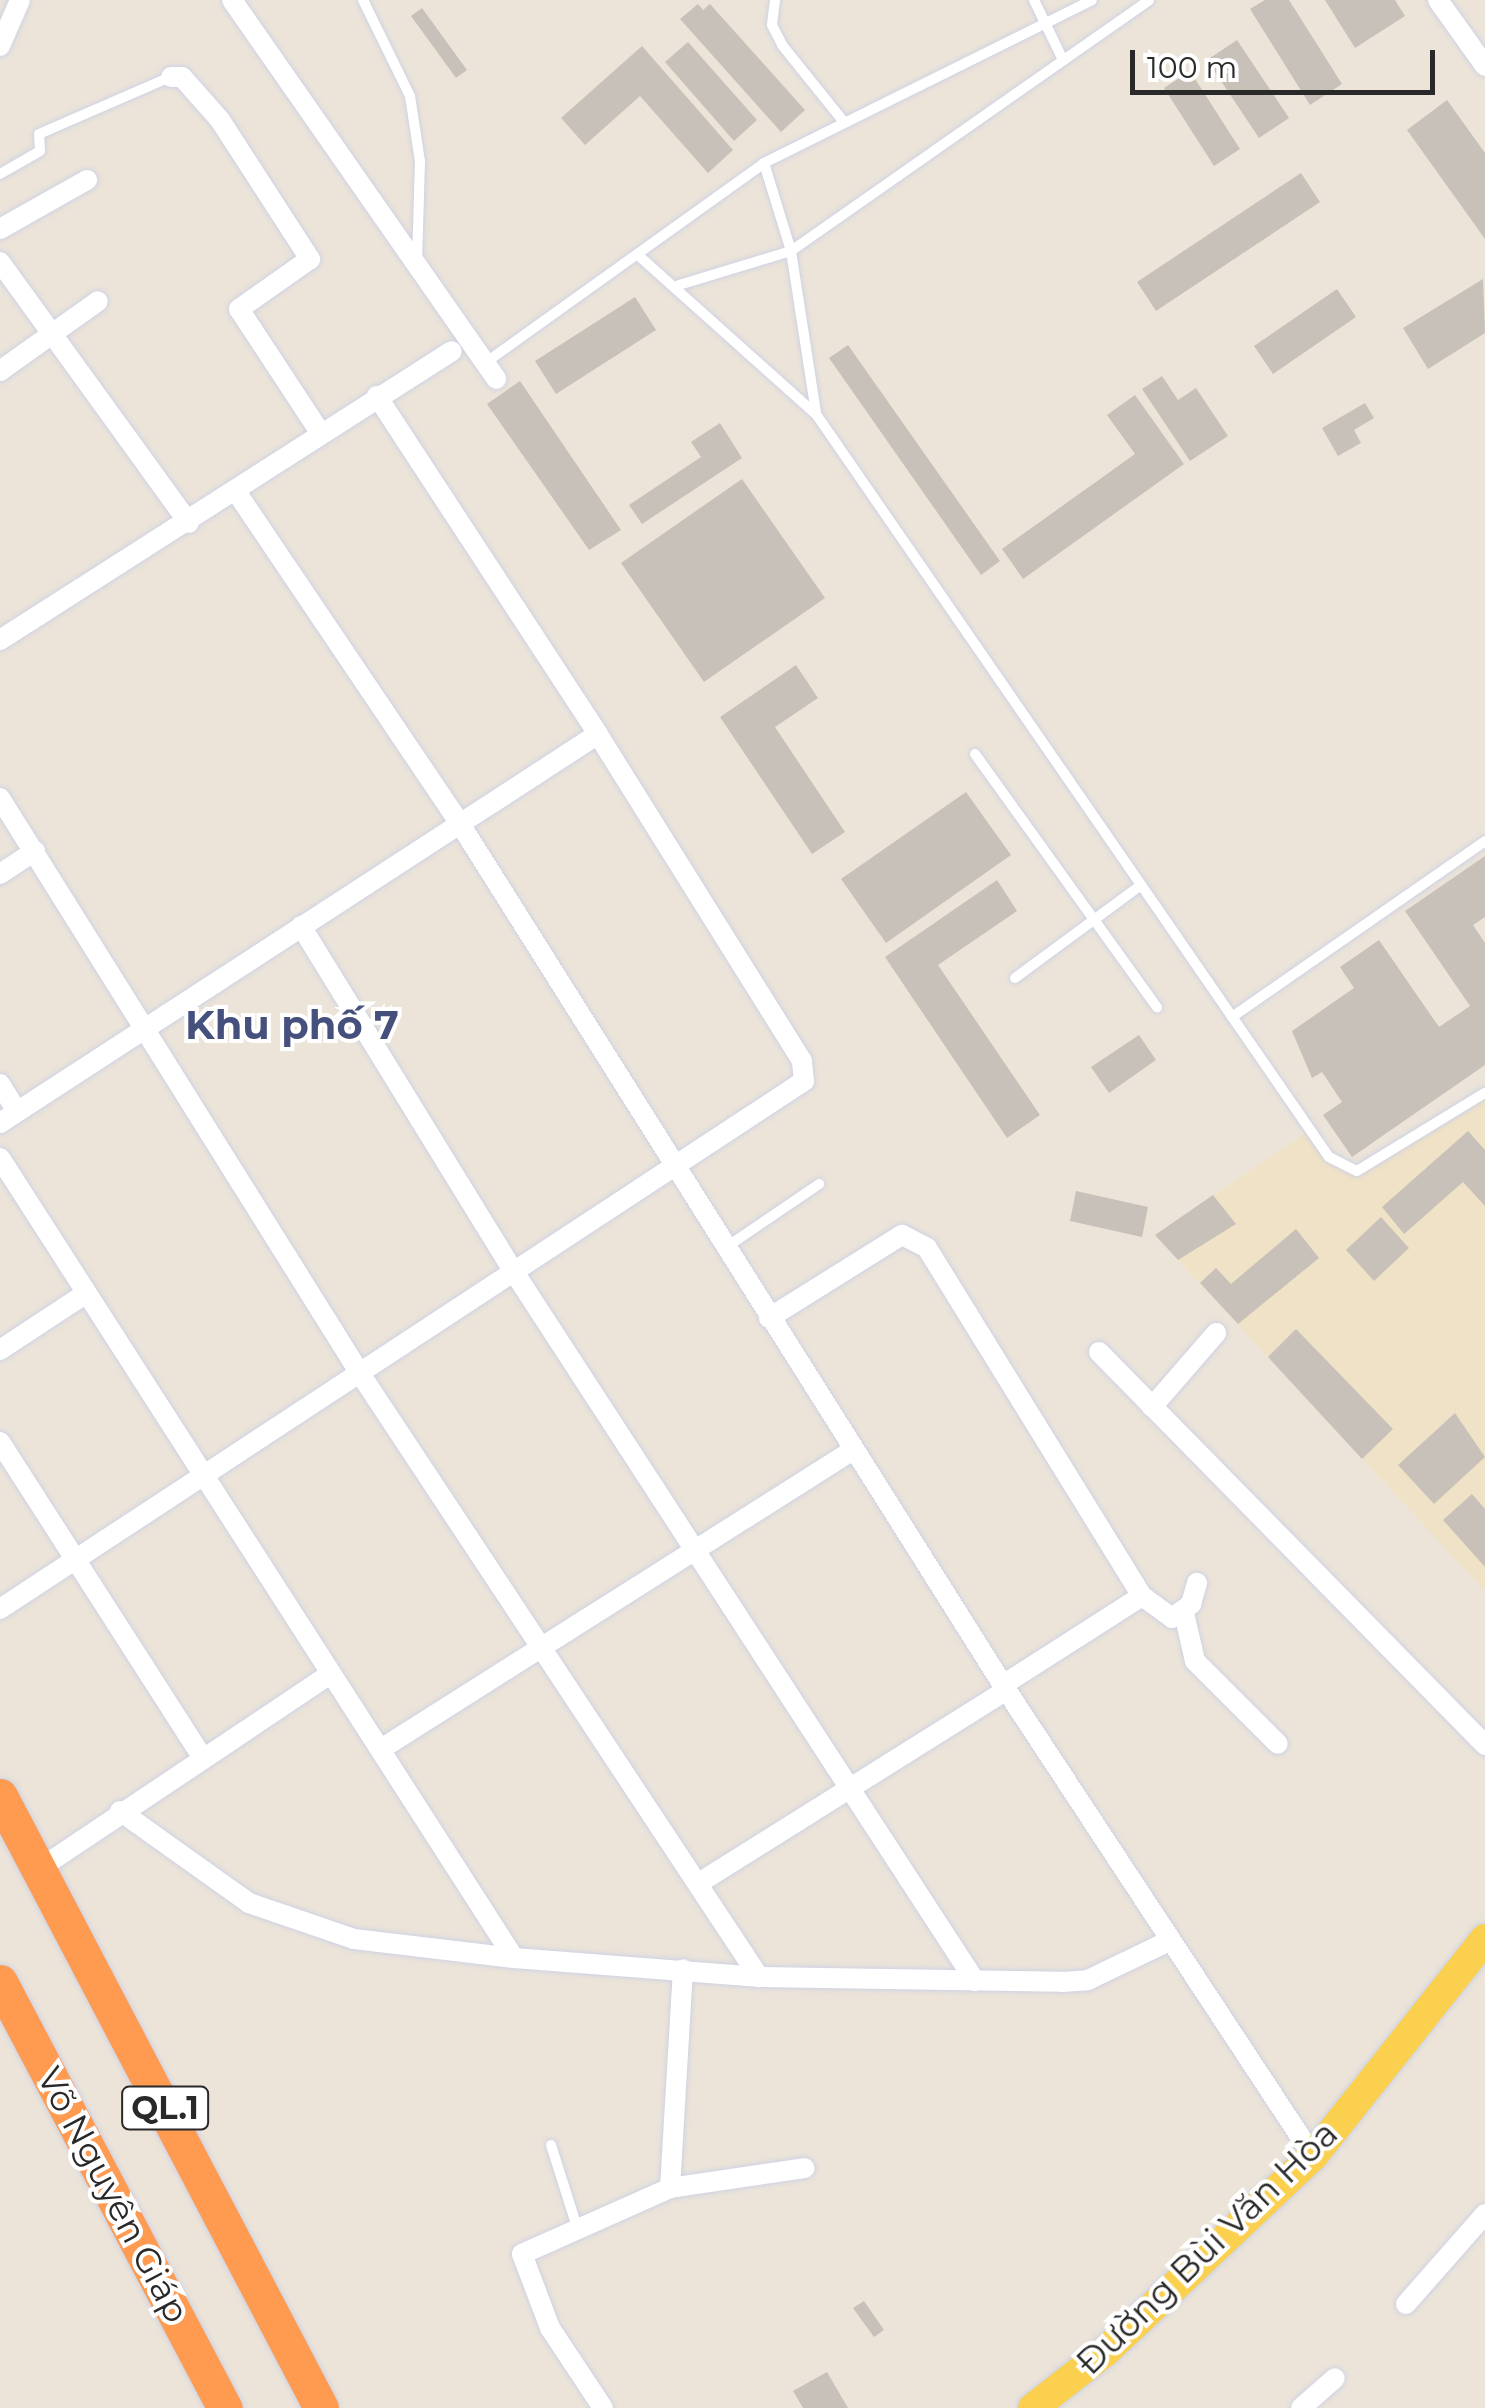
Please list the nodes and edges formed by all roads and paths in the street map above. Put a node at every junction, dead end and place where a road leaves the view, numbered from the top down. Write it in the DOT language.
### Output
graph roads {
  1 [pos="20,0"];
  2 [pos="232,0"];
  3 [pos="363,0"];
  4 [pos="775,0"];
  5 [pos="1034,0"];
  6 [pos="1092,0"];
  7 [pos="1149,0"];
  8 [pos="1438,0"];
  9 [pos="1042,22"];
  10 [pos="0,46"];
  11 [pos="1063,60"];
  12 [pos="1485,66"];
  13 [pos="171,76"];
  14 [pos="844,122"];
  15 [pos="764,164"];
  16 [pos="0,174"];
  17 [pos="87,180"];
  18 [pos="0,228"];
  19 [pos="791,251"];
  20 [pos="639,256"];
  21 [pos="0,262"];
  22 [pos="417,266"];
  23 [pos="679,285"];
  24 [pos="98,301"];
  25 [pos="48,333"];
  26 [pos="452,351"];
  27 [pos="0,371"];
  28 [pos="491,371"];
  29 [pos="377,396"];
  30 [pos="816,414"];
  31 [pos="320,431"];
  32 [pos="236,492"];
  33 [pos="189,523"];
  34 [pos="0,640"];
  35 [pos="598,734"];
  36 [pos="974,754"];
  37 [pos="0,798"];
  38 [pos="462,827"];
  39 [pos="1485,841"];
  40 [pos="35,851"];
  41 [pos="0,874"];
  42 [pos="1140,886"];
  43 [pos="1094,919"];
  44 [pos="301,926"];
  45 [pos="1015,978"];
  46 [pos="1157,1007"];
  47 [pos="1232,1017"];
  48 [pos="147,1023"];
  49 [pos="0,1084"];
  50 [pos="1484,1090"];
  51 [pos="8,1115"];
  52 [pos="0,1158"];
  53 [pos="674,1168"];
  54 [pos="819,1184"];
  55 [pos="724,1248"];
  56 [pos="516,1275"];
  57 [pos="82,1296"];
  58 [pos="769,1318"];
  59 [pos="1216,1333"];
  60 [pos="0,1350"];
  61 [pos="1099,1352"];
  62 [pos="361,1375"];
  63 [pos="1152,1407"];
  64 [pos="0,1442"];
  65 [pos="853,1450"];
  66 [pos="200,1476"];
  67 [pos="695,1548"];
  68 [pos="75,1561"];
  69 [pos="1197,1583"];
  70 [pos="1142,1596"];
  71 [pos="0,1609"];
  72 [pos="1184,1613"];
  73 [pos="541,1648"];
  74 [pos="330,1674"];
  75 [pos="1005,1688"];
  76 [pos="1278,1744"];
  77 [pos="1485,1745"];
  78 [pos="381,1750"];
  79 [pos="201,1755"];
  80 [pos="852,1782"];
  81 [pos="0,1796"];
  82 [pos="120,1810"];
  83 [pos="39,1869"];
  84 [pos="699,1883"];
  85 [pos="1485,1938"];
  86 [pos="1168,1941"];
  87 [pos="514,1958"];
  88 [pos="683,1970"];
  89 [pos="760,1977"];
  90 [pos="975,1981"];
  91 [pos="0,1982"];
  92 [pos="551,2145"];
  93 [pos="1313,2156"];
  94 [pos="805,2168"];
  95 [pos="670,2188"];
  96 [pos="1485,2214"];
  97 [pos="577,2228"];
  98 [pos="1406,2304"];
  99 [pos="1336,2378"];
  100 [pos="225,2408"];
  101 [pos="321,2408"];
  102 [pos="602,2408"];
  103 [pos="1033,2408"];
  104 [pos="1301,2408"];
  1 -- 10 [label="street"];
  2 -- 22 [label="street"];
  3 -- 22 [label="lane"];
  4 -- 14 [label="lane"];
  5 -- 9 [label="lane"];
  6 -- 9 [label="lane"];
  7 -- 11 [label="lane"];
  8 -- 12 [label="street"];
  9 -- 11 [label="lane"];
  9 -- 14 [label="lane"];
  11 -- 19 [label="lane"];
  13 -- 16 [label="lane"];
  13 -- 31 [label="street"];
  14 -- 15 [label="lane"];
  15 -- 19 [label="lane"];
  15 -- 20 [label="lane"];
  17 -- 18 [label="street"];
  19 -- 23 [label="lane"];
  19 -- 30 [label="lane"];
  20 -- 23 [label="lane"];
  20 -- 28 [label="lane"];
  21 -- 25 [label="street"];
  22 -- 28 [label="street"];
  23 -- 30 [label="lane"];
  24 -- 25 [label="street"];
  25 -- 27 [label="street"];
  25 -- 33 [label="street"];
  26 -- 29 [label="street"];
  29 -- 31 [label="street"];
  29 -- 35 [label="street"];
  30 -- 42 [label="lane"];
  31 -- 32 [label="street"];
  32 -- 33 [label="street"];
  32 -- 38 [label="street"];
  33 -- 34 [label="street"];
  35 -- 38 [label="street"];
  35 -- 53 [label="street"];
  36 -- 43 [label="lane"];
  37 -- 40 [label="street"];
  38 -- 44 [label="street"];
  38 -- 53 [label="street"];
  39 -- 47 [label="lane"];
  40 -- 41 [label="street"];
  40 -- 48 [label="street"];
  42 -- 43 [label="lane"];
  42 -- 47 [label="lane"];
  43 -- 45 [label="lane"];
  43 -- 46 [label="lane"];
  44 -- 48 [label="street"];
  44 -- 56 [label="street"];
  47 -- 50 [label="lane"];
  48 -- 51 [label="street"];
  48 -- 62 [label="street"];
  49 -- 51 [label="street"];
  52 -- 57 [label="street"];
  53 -- 55 [label="street"];
  53 -- 56 [label="street"];
  54 -- 55 [label="lane"];
  55 -- 58 [label="street"];
  56 -- 62 [label="street"];
  56 -- 67 [label="street"];
  57 -- 60 [label="street"];
  57 -- 66 [label="street"];
  58 -- 65 [label="street"];
  58 -- 70 [label="street"];
  59 -- 63 [label="street"];
  61 -- 63 [label="street"];
  62 -- 66 [label="street"];
  62 -- 73 [label="street"];
  63 -- 77 [label="street"];
  64 -- 68 [label="street"];
  65 -- 67 [label="street"];
  65 -- 75 [label="street"];
  66 -- 68 [label="street"];
  66 -- 74 [label="street"];
  67 -- 73 [label="street"];
  67 -- 80 [label="street"];
  68 -- 71 [label="street"];
  68 -- 79 [label="street"];
  69 -- 72 [label="street"];
  70 -- 72 [label="street"];
  70 -- 75 [label="street"];
  72 -- 76 [label="street"];
  73 -- 78 [label="street"];
  73 -- 84 [label="street"];
  74 -- 78 [label="street"];
  74 -- 79 [label="street"];
  75 -- 80 [label="street"];
  75 -- 86 [label="street"];
  78 -- 87 [label="street"];
  79 -- 82 [label="street"];
  80 -- 84 [label="street"];
  80 -- 90 [label="street"];
  81 -- 83 [label="highway, QL.1"];
  82 -- 83 [label="street"];
  82 -- 87 [label="street"];
  83 -- 101 [label="highway, QL.1"];
  84 -- 89 [label="street"];
  85 -- 93 [label="main road, Đường Bùi Văn Hòa"];
  86 -- 90 [label="street"];
  86 -- 93 [label="street"];
  87 -- 88 [label="street"];
  88 -- 89 [label="street"];
  88 -- 95 [label="street"];
  89 -- 90 [label="street"];
  91 -- 100 [label="highway, Võ Nguyên Giáp / QL.1"];
  92 -- 97 [label="lane"];
  93 -- 103 [label="main road, Đường Bùi Văn Hòa"];
  94 -- 95 [label="street"];
  95 -- 97 [label="street"];
  96 -- 98 [label="street"];
  97 -- 102 [label="street"];
  99 -- 104 [label="street"];
}
